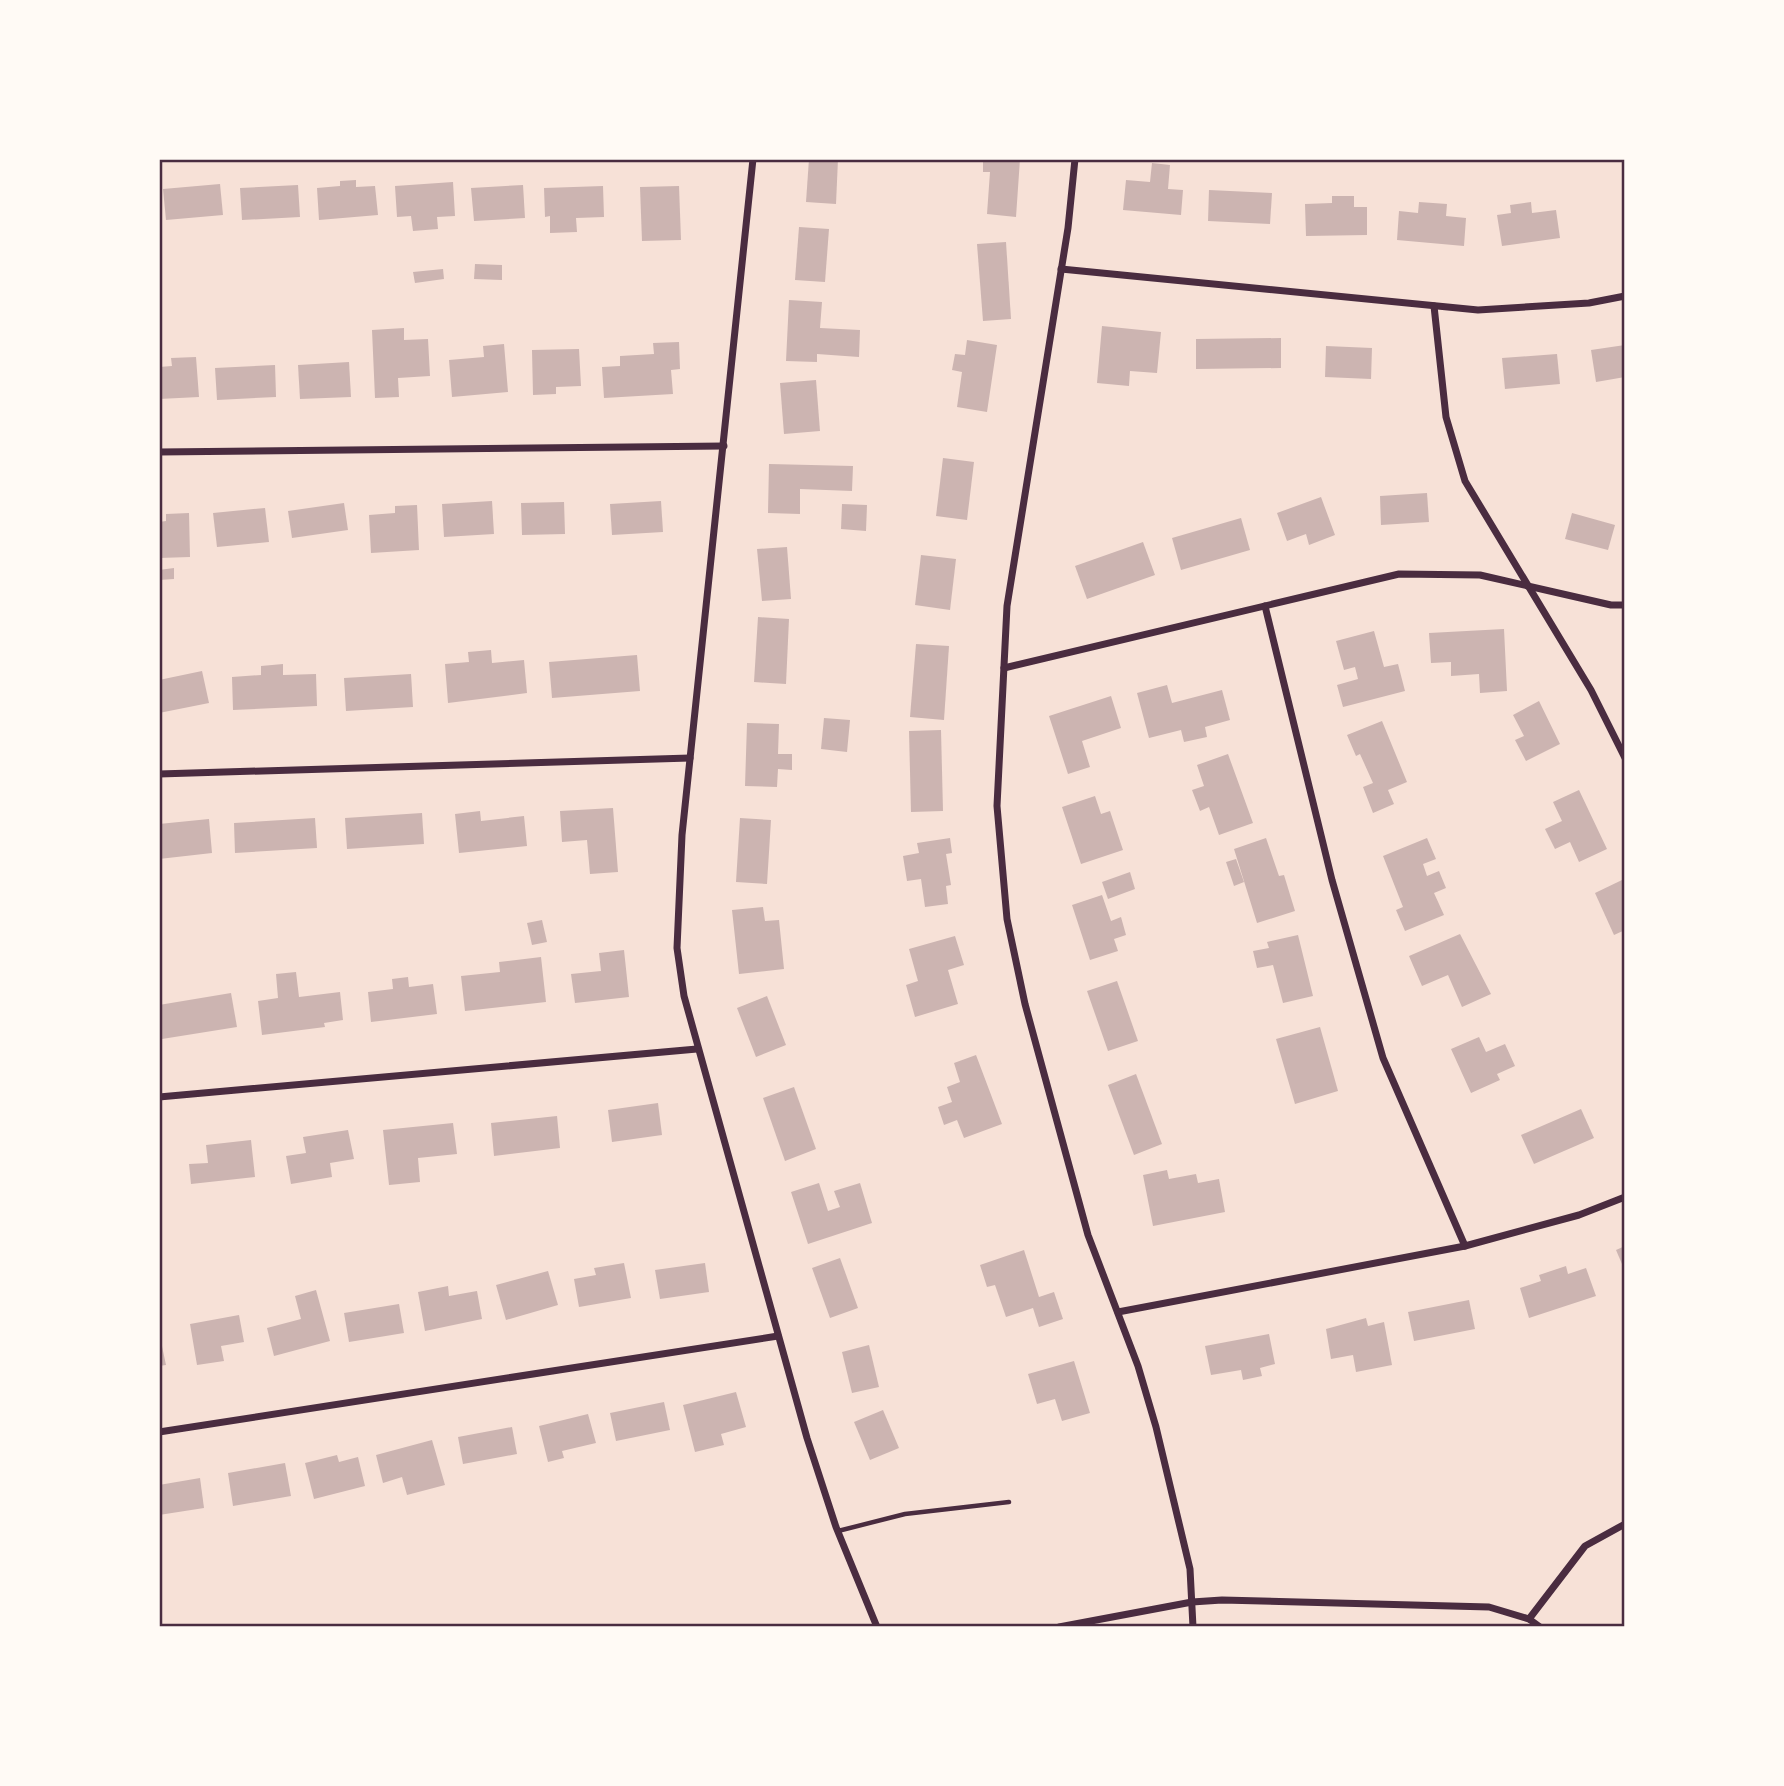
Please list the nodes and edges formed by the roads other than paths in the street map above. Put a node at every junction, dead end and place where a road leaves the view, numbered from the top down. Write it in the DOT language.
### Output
graph roads {
  1 [pos="753,159"];
  2 [pos="1075,159"];
  3 [pos="1061,269"];
  4 [pos="1625,296"];
  5 [pos="1434,306"];
  6 [pos="724,446"];
  7 [pos="159,452"];
  8 [pos="1529,587"];
  9 [pos="1625,605"];
  10 [pos="1265,606"];
  11 [pos="1004,668"];
  12 [pos="690,758"];
  13 [pos="1625,758"];
  14 [pos="159,774"];
  15 [pos="697,1049"];
  16 [pos="159,1097"];
  17 [pos="1625,1197"];
  18 [pos="1465,1246"];
  19 [pos="1118,1312"];
  20 [pos="778,1336"];
  21 [pos="159,1432"];
  22 [pos="1009,1502"];
  23 [pos="1625,1524"];
  24 [pos="838,1531"];
  25 [pos="1192,1602"];
  26 [pos="1529,1619"];
  27 [pos="877,1627"];
  28 [pos="1059,1627"];
  29 [pos="1193,1627"];
  30 [pos="1540,1627"];
  1 -- 6 [label="street"];
  2 -- 3 [label="street"];
  3 -- 5 [label="street"];
  3 -- 11 [label="street"];
  4 -- 5 [label="street"];
  5 -- 8 [label="street"];
  6 -- 7 [label="street"];
  6 -- 12 [label="street"];
  8 -- 9 [label="street"];
  8 -- 10 [label="street"];
  8 -- 13 [label="street"];
  10 -- 11 [label="street"];
  10 -- 18 [label="street"];
  11 -- 19 [label="street"];
  12 -- 14 [label="street"];
  12 -- 15 [label="street"];
  15 -- 16 [label="street"];
  15 -- 20 [label="street"];
  17 -- 18 [label="street"];
  18 -- 19 [label="street"];
  19 -- 25 [label="street"];
  20 -- 21 [label="street"];
  20 -- 24 [label="street"];
  22 -- 24 [label="lane"];
  23 -- 26 [label="street"];
  24 -- 27 [label="street"];
  25 -- 26 [label="street"];
  25 -- 28 [label="street"];
  25 -- 29 [label="street"];
  26 -- 30 [label="street"];
}
